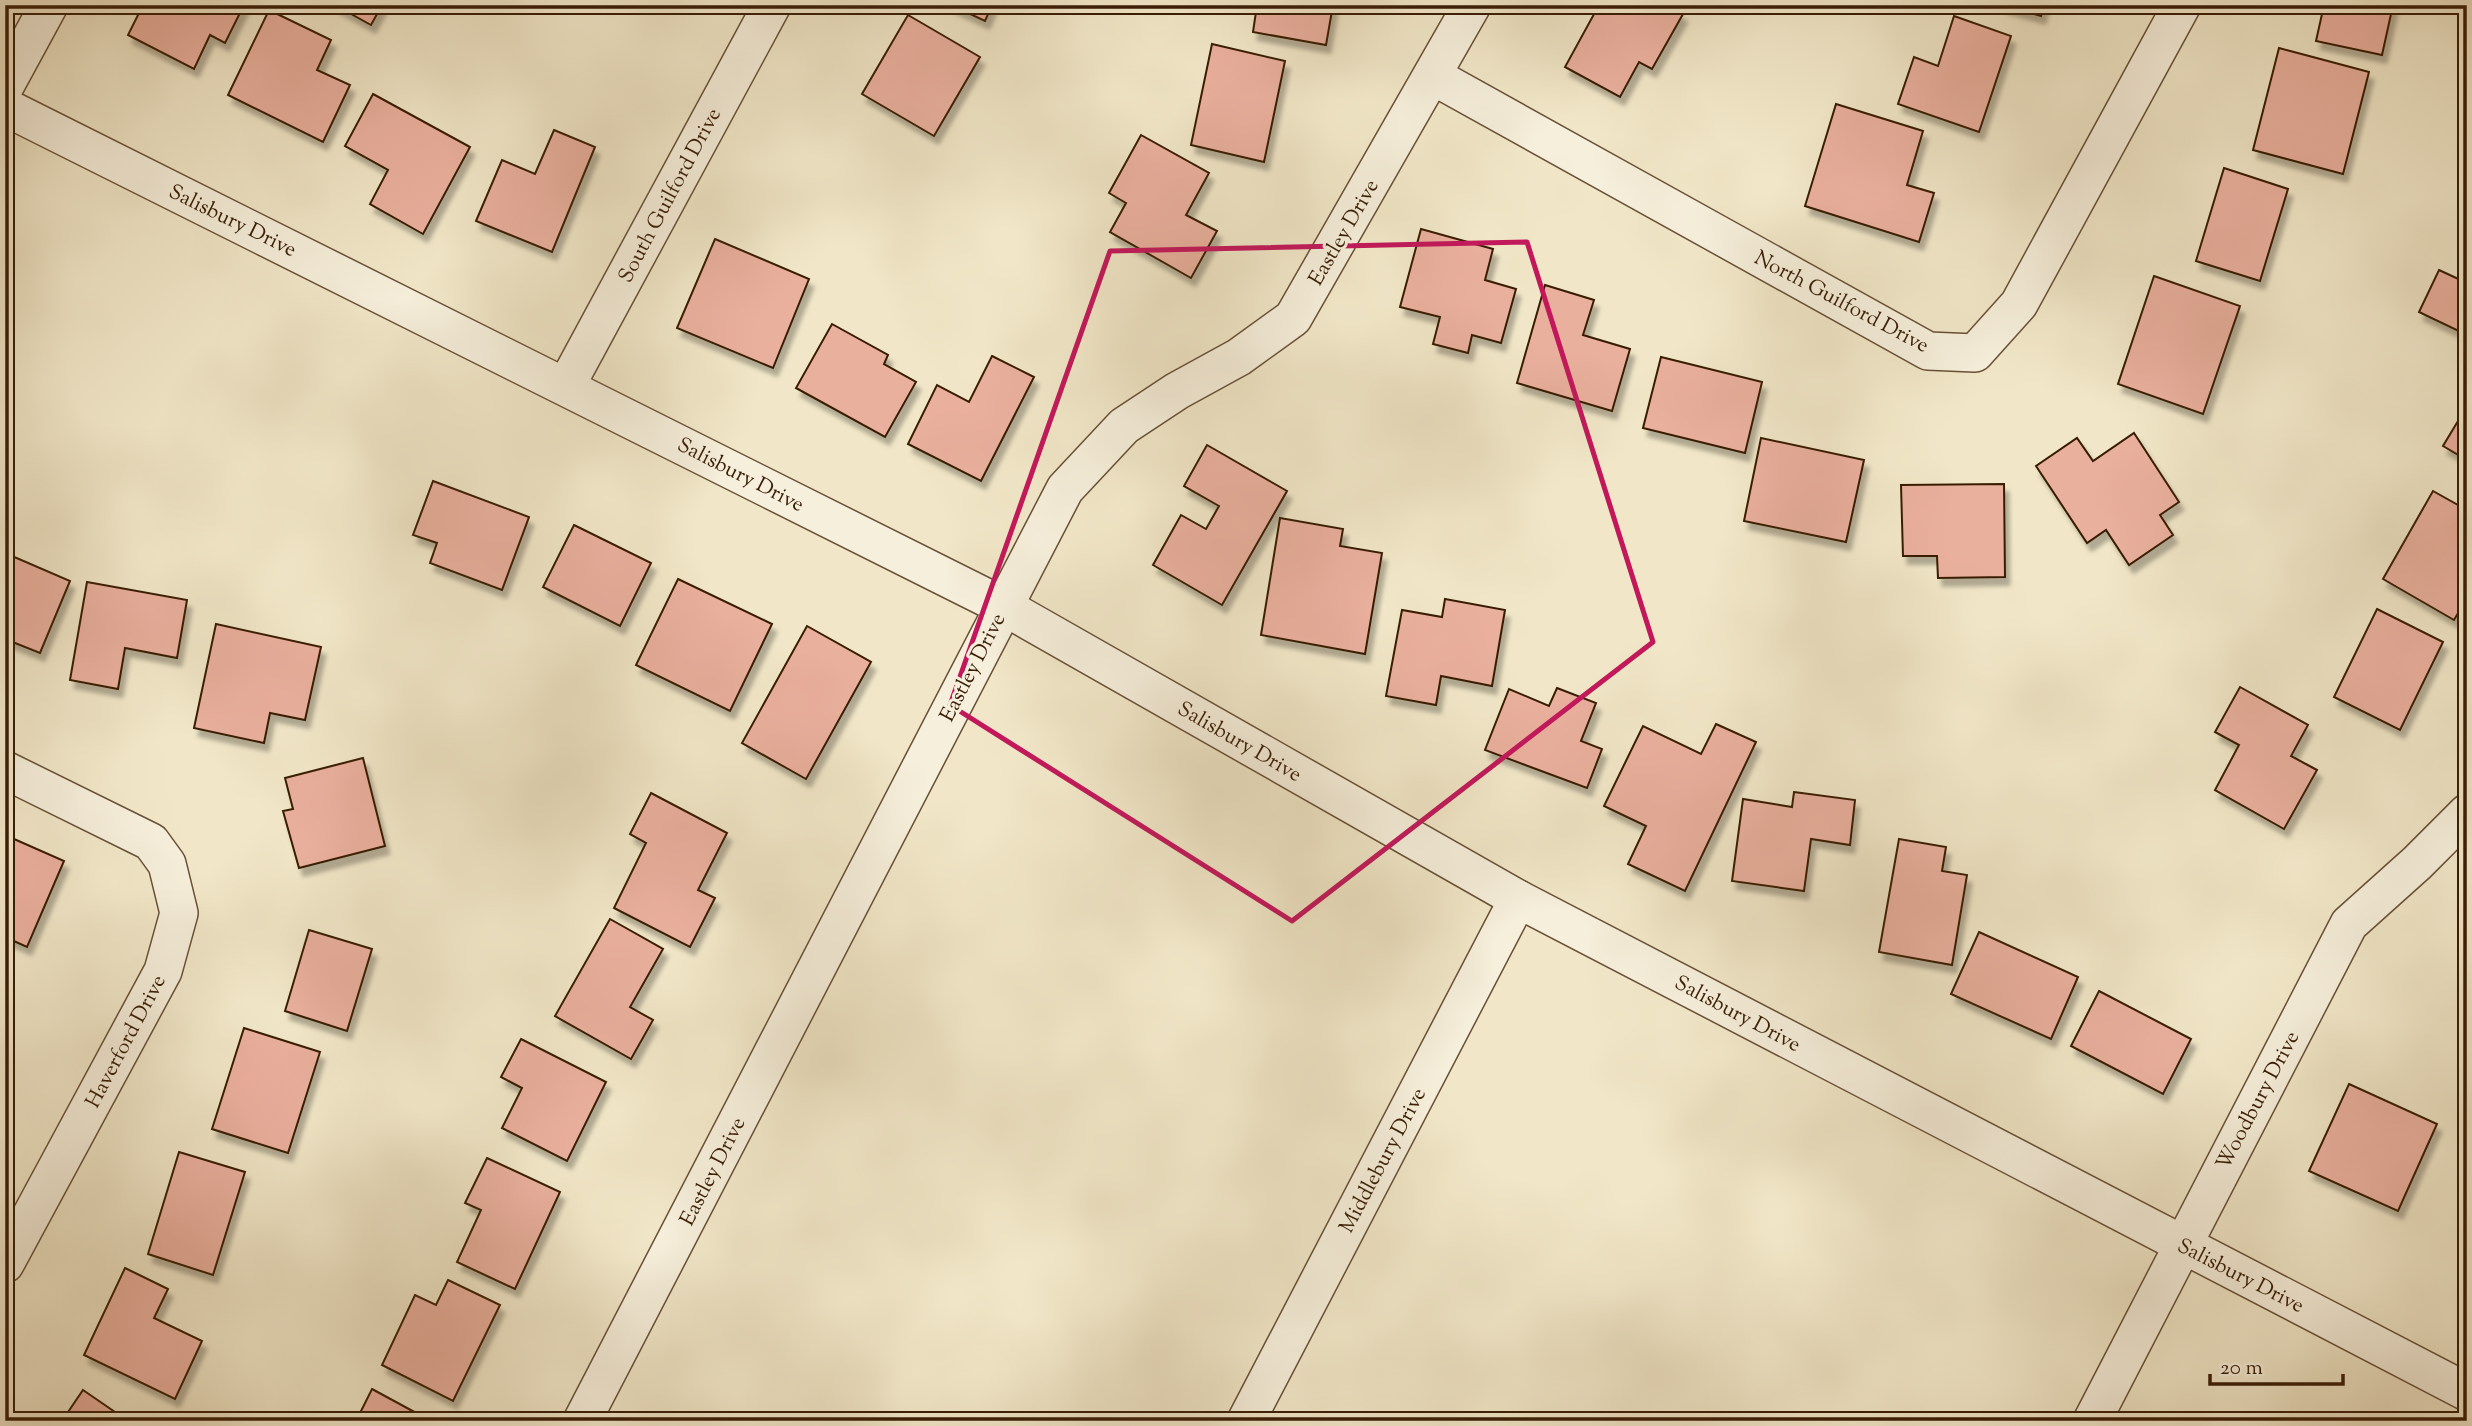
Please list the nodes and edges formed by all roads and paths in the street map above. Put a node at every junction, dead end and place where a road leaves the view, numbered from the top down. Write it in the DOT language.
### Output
graph roads {
  1 [pos="50,5"];
  2 [pos="772,5"];
  3 [pos="1472,5"];
  4 [pos="2182,5"];
  5 [pos="1433,76"];
  6 [pos="5,86"];
  7 [pos="5,107"];
  8 [pos="566,386"];
  9 [pos="1003,606"];
  10 [pos="5,771"];
  11 [pos="2467,813"];
  12 [pos="1518,899"];
  13 [pos="2181,1244"];
  14 [pos="5,1264"];
  15 [pos="2467,1392"];
  16 [pos="582,1421"];
  17 [pos="1246,1421"];
  18 [pos="2092,1421"];
  1 -- 6 [label="street"];
  2 -- 8 [label="street, South Guilford Drive"];
  3 -- 5 [label="street, Eastley Drive"];
  4 -- 5 [label="street, North Guilford Drive"];
  5 -- 9 [label="street, Eastley Drive"];
  7 -- 8 [label="street, Salisbury Drive"];
  8 -- 9 [label="street, Salisbury Drive"];
  9 -- 12 [label="street, Salisbury Drive"];
  9 -- 16 [label="street, Eastley Drive"];
  10 -- 14 [label="street, Haverford Drive"];
  11 -- 13 [label="street, Woodbury Drive"];
  12 -- 13 [label="street, Salisbury Drive"];
  12 -- 17 [label="street, Middlebury Drive"];
  13 -- 15 [label="street, Salisbury Drive"];
  13 -- 18 [label="street, Woodbury Drive"];
}
